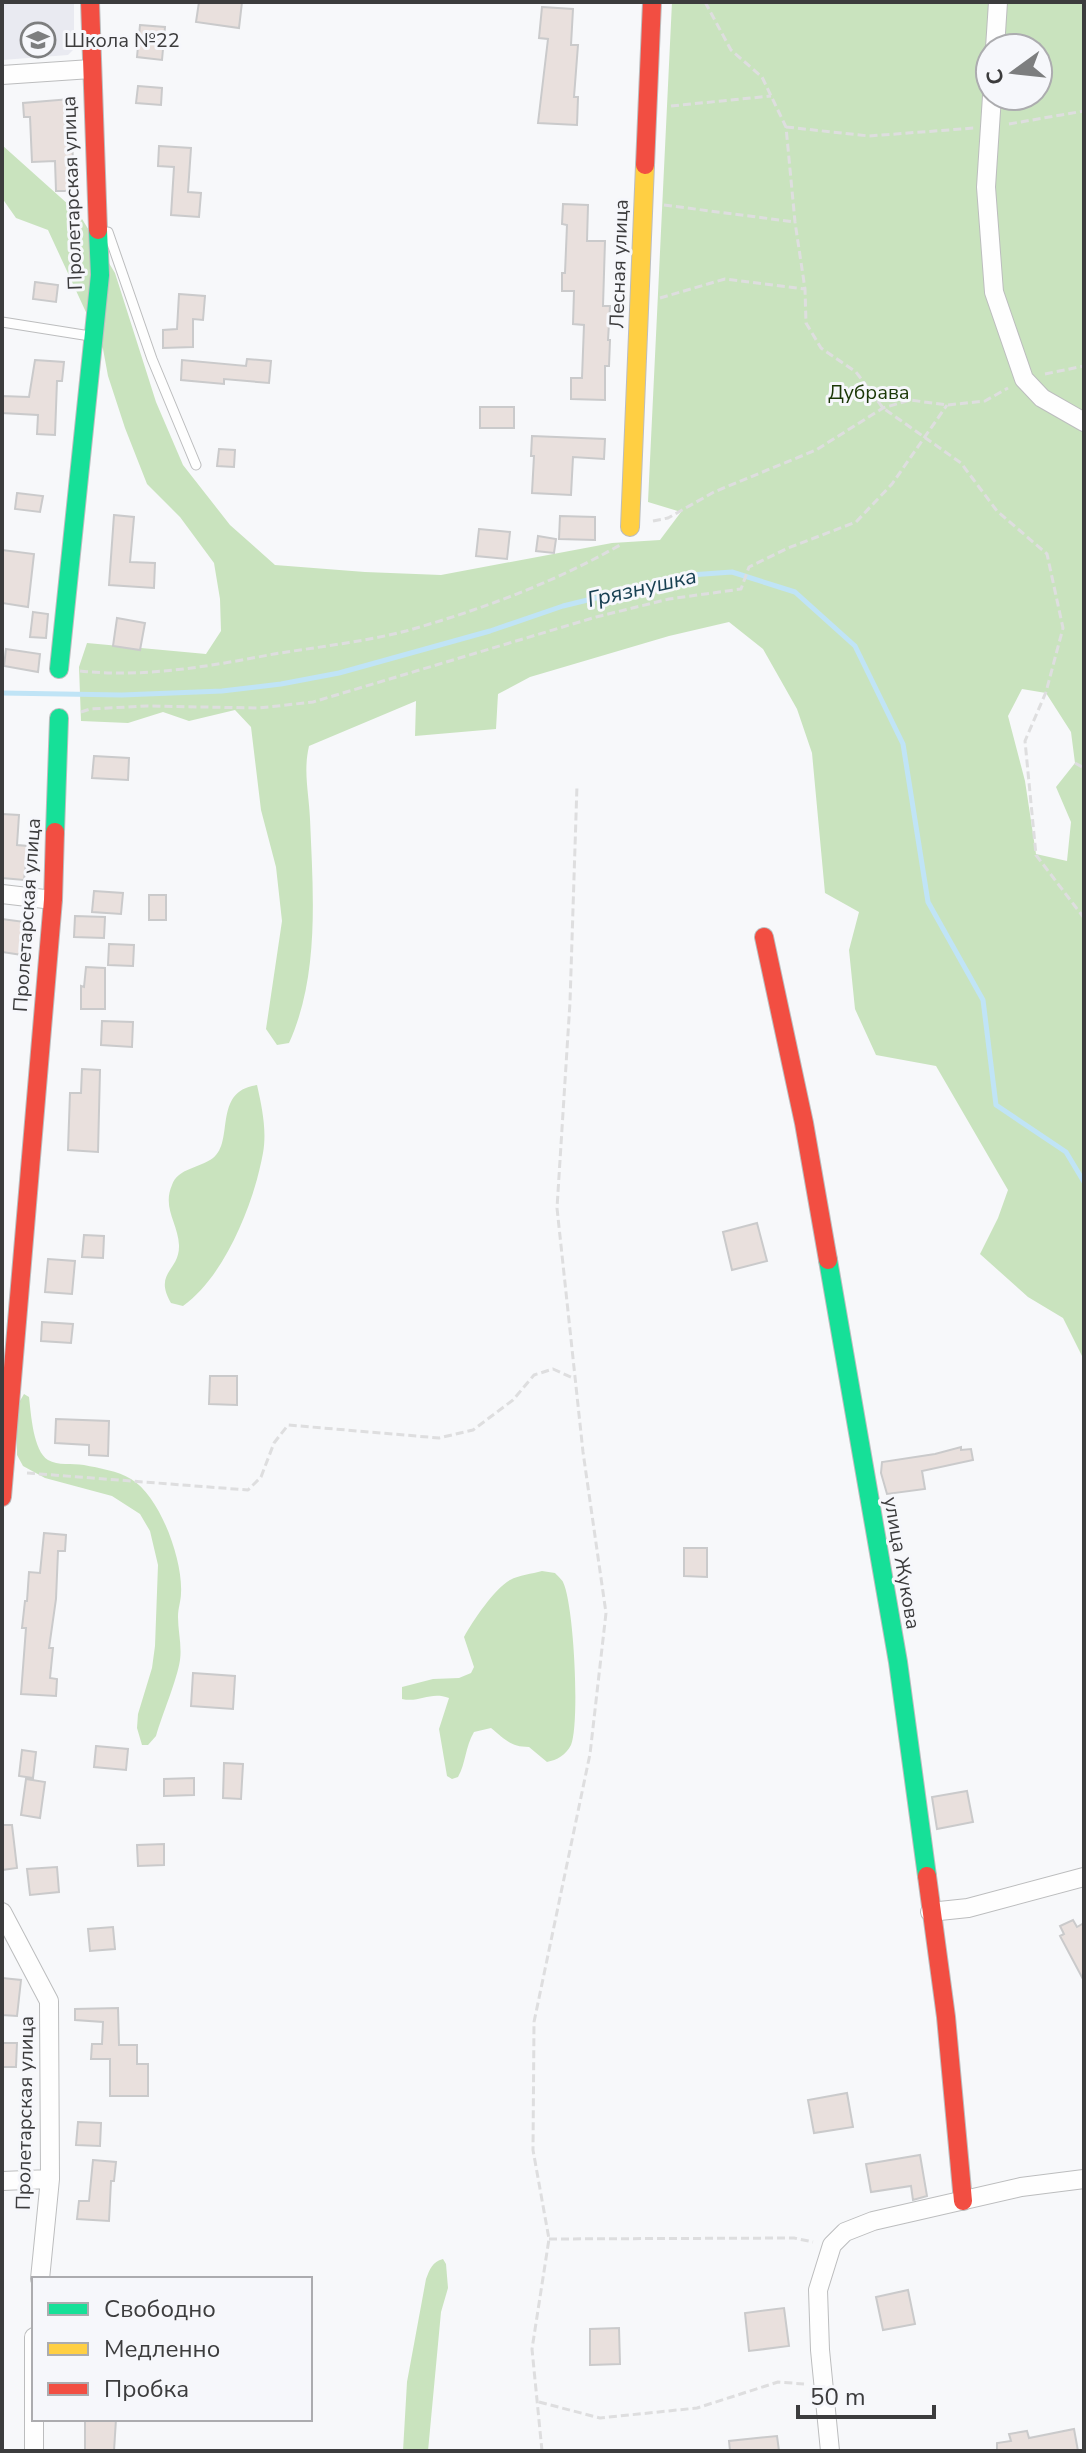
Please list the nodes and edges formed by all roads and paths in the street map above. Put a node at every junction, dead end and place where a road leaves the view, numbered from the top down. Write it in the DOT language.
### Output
graph roads {
  1 [pos="90,2"];
  2 [pos="652,2"];
  3 [pos="705,2"];
  4 [pos="998,2"];
  5 [pos="996,32"];
  6 [pos="91,69"];
  7 [pos="2,75"];
  8 [pos="771,96"];
  9 [pos="648,109"];
  10 [pos="1084,111"];
  11 [pos="991,112"];
  12 [pos="786,127"];
  13 [pos="990,127"];
  14 [pos="96,198"];
  15 [pos="644,202"];
  16 [pos="795,222"];
  17 [pos="805,289"];
  18 [pos="640,303"];
  19 [pos="2,322"];
  20 [pos="94,336"];
  21 [pos="1084,366"];
  22 [pos="1024,379"];
  23 [pos="947,405"];
  24 [pos="883,408"];
  25 [pos="1084,422"];
  26 [pos="924,437"];
  27 [pos="196,465"];
  28 [pos="630,527"];
  29 [pos="59,669"];
  30 [pos="59,718"];
  31 [pos="1075,763"];
  32 [pos="1084,768"];
  33 [pos="577,785"];
  34 [pos="2,894"];
  35 [pos="53,900"];
  36 [pos="1084,918"];
  37 [pos="764,937"];
  38 [pos="575,1379"];
  39 [pos="4,1471"];
  40 [pos="2,1497"];
  41 [pos="1084,1877"];
  42 [pos="2,1912"];
  43 [pos="930,1912"];
  44 [pos="50,2179"];
  45 [pos="1084,2179"];
  46 [pos="2,2181"];
  47 [pos="963,2201"];
  48 [pos="549,2239"];
  49 [pos="832,2245"];
  50 [pos="40,2277"];
  51 [pos="824,2387"];
  52 [pos="537,2401"];
  53 [pos="34,2421"];
  54 [pos="34,2451"];
  55 [pos="542,2451"];
  56 [pos="830,2451"];
  1 -- 6 [label="street, Пролетарская улица"];
  2 -- 9 [label="street, Лесная улица"];
  3 -- 8 [label="path"];
  4 -- 5 [label="street"];
  6 -- 7 [label="street"];
  6 -- 14 [label="street, Пролетарская улица"];
  8 -- 9 [label="path"];
  8 -- 12 [label="path"];
  9 -- 15 [label="street, Лесная улица"];
  10 -- 13 [label="path"];
  11 -- 13 [label="street"];
  12 -- 13 [label="path"];
  12 -- 16 [label="path"];
  13 -- 22 [label="street"];
  14 -- 20 [label="street, Пролетарская улица"];
  14 -- 27 [label="lane"];
  15 -- 16 [label="path"];
  15 -- 18 [label="street, Лесная улица"];
  16 -- 17 [label="path"];
  17 -- 18 [label="path"];
  17 -- 24 [label="path"];
  18 -- 28 [label="street, Лесная улица"];
  19 -- 20 [label="lane"];
  20 -- 29 [label="street, Пролетарская улица"];
  21 -- 22 [label="path"];
  22 -- 23 [label="path"];
  22 -- 25 [label="street"];
  23 -- 24 [label="path"];
  23 -- 26 [label="path"];
  24 -- 26 [label="path"];
  24 -- 28 [label="path"];
  26 -- 30 [label="path"];
  26 -- 36 [label="path"];
  28 -- 29 [label="path"];
  30 -- 35 [label="street, Пролетарская улица"];
  31 -- 32 [label="path"];
  33 -- 38 [label="path"];
  34 -- 35 [label="street"];
  35 -- 39 [label="street, Пролетарская улица"];
  37 -- 43 [label="street, улица Жукова"];
  38 -- 39 [label="path"];
  38 -- 48 [label="path"];
  39 -- 40 [label="street, Пролетарская улица"];
  41 -- 43 [label="street"];
  42 -- 44 [label="street, Пролетарская улица"];
  43 -- 47 [label="street, улица Жукова"];
  44 -- 46 [label="street"];
  44 -- 50 [label="street, Пролетарская улица"];
  45 -- 47 [label="street"];
  47 -- 49 [label="street"];
  48 -- 49 [label="path"];
  48 -- 52 [label="path"];
  49 -- 51 [label="street"];
  51 -- 52 [label="path"];
  51 -- 56 [label="street"];
  52 -- 55 [label="path"];
  53 -- 54 [label="street"];
}
